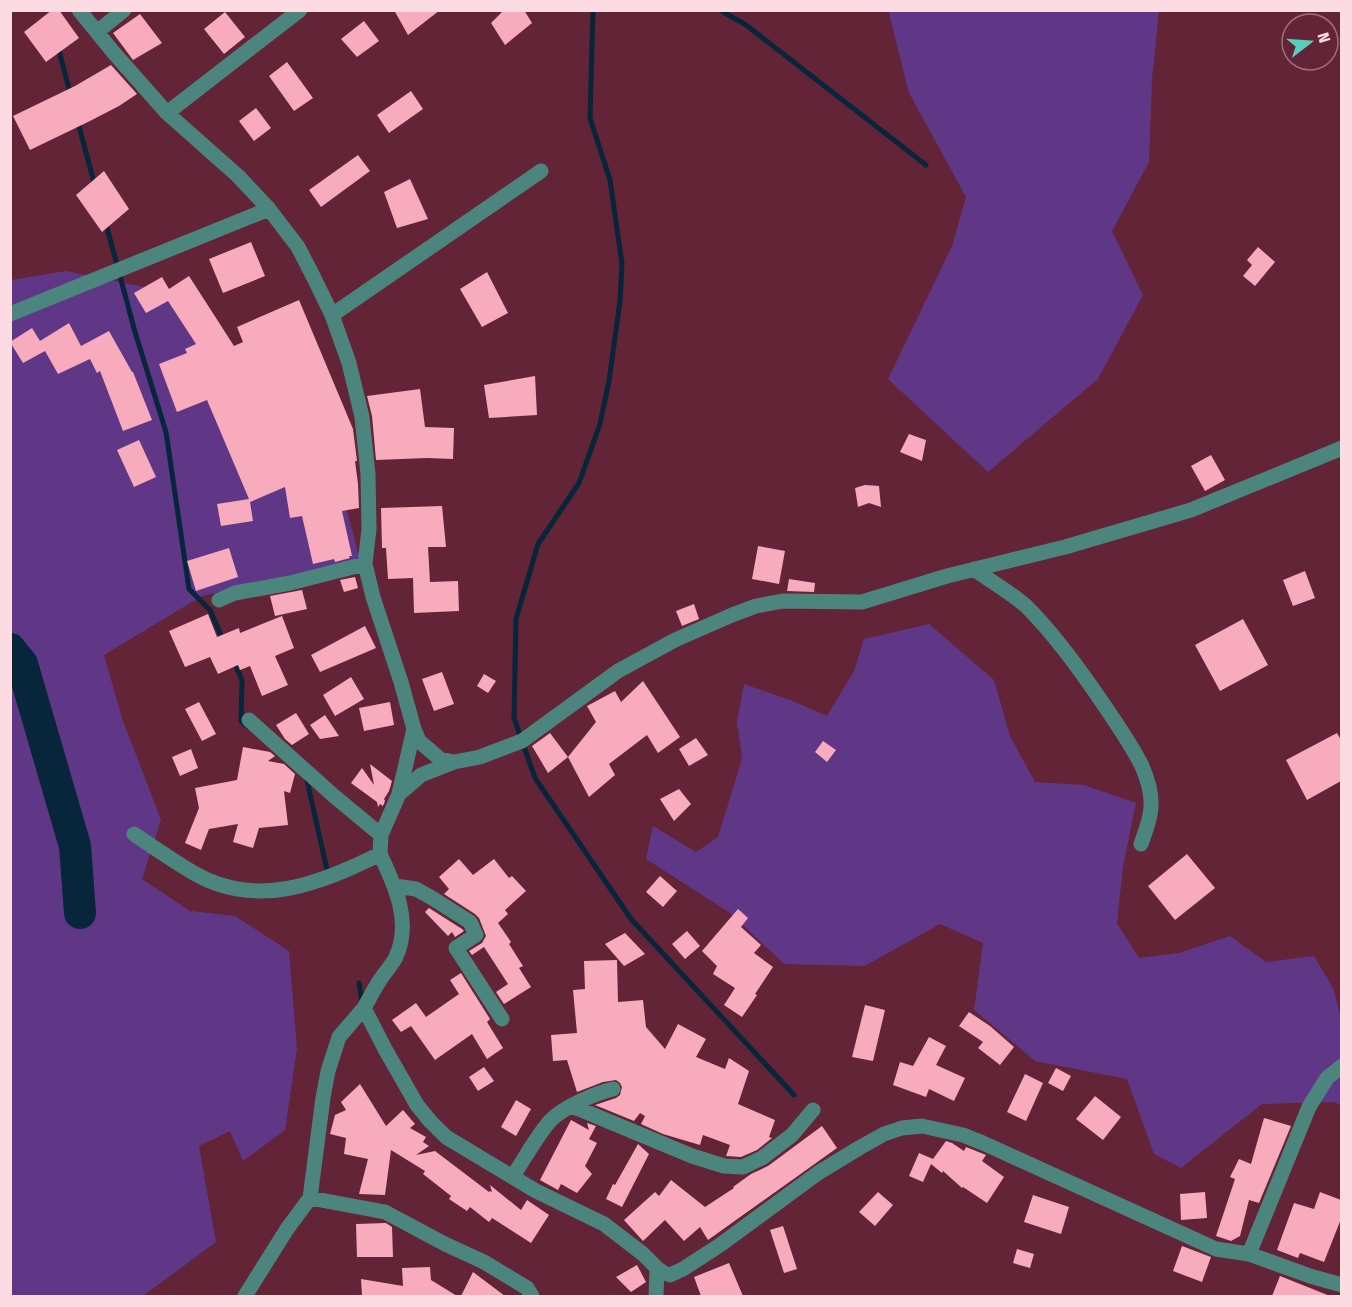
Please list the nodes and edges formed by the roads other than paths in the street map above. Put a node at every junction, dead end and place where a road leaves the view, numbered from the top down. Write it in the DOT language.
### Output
graph roads {
  1 [pos="79,10"];
  2 [pos="124,10"];
  3 [pos="300,10"];
  4 [pos="97,32"];
  5 [pos="166,113"];
  6 [pos="541,171"];
  7 [pos="269,209"];
  8 [pos="10,314"];
  9 [pos="332,315"];
  10 [pos="1341,448"];
  11 [pos="365,564"];
  12 [pos="974,569"];
  13 [pos="219,600"];
  14 [pos="249,720"];
  15 [pos="414,729"];
  16 [pos="454,762"];
  17 [pos="399,794"];
  18 [pos="134,834"];
  19 [pos="381,835"];
  20 [pos="1141,844"];
  21 [pos="380,854"];
  22 [pos="395,886"];
  23 [pos="363,1008"];
  24 [pos="502,1019"];
  25 [pos="1341,1066"];
  26 [pos="613,1089"];
  27 [pos="572,1106"];
  28 [pos="813,1110"];
  29 [pos="513,1176"];
  30 [pos="309,1198"];
  31 [pos="1249,1254"];
  32 [pos="657,1268"];
  33 [pos="1341,1285"];
  34 [pos="245,1296"];
  35 [pos="532,1296"];
  36 [pos="656,1296"];
  1 -- 4 [label="street"];
  2 -- 4 [label="street"];
  3 -- 5 [label="street"];
  4 -- 5 [label="street"];
  5 -- 7 [label="street"];
  6 -- 9 [label="street"];
  7 -- 8 [label="street"];
  7 -- 9 [label="street"];
  9 -- 11 [label="street"];
  10 -- 12 [label="street"];
  11 -- 13 [label="street"];
  11 -- 15 [label="street"];
  12 -- 16 [label="street"];
  12 -- 20 [label="street"];
  14 -- 19 [label="street"];
  15 -- 16 [label="street"];
  15 -- 17 [label="street"];
  16 -- 17 [label="street"];
  17 -- 19 [label="street"];
  18 -- 21 [label="street"];
  19 -- 21 [label="street"];
  21 -- 22 [label="street"];
  22 -- 23 [label="street"];
  22 -- 24 [label="street"];
  23 -- 29 [label="street"];
  23 -- 30 [label="street"];
  25 -- 31 [label="street"];
  26 -- 27 [label="street"];
  27 -- 28 [label="street"];
  27 -- 29 [label="street"];
  29 -- 32 [label="street"];
  30 -- 34 [label="street"];
  30 -- 35 [label="street"];
  31 -- 32 [label="street"];
  31 -- 33 [label="street"];
  32 -- 36 [label="street"];
}
